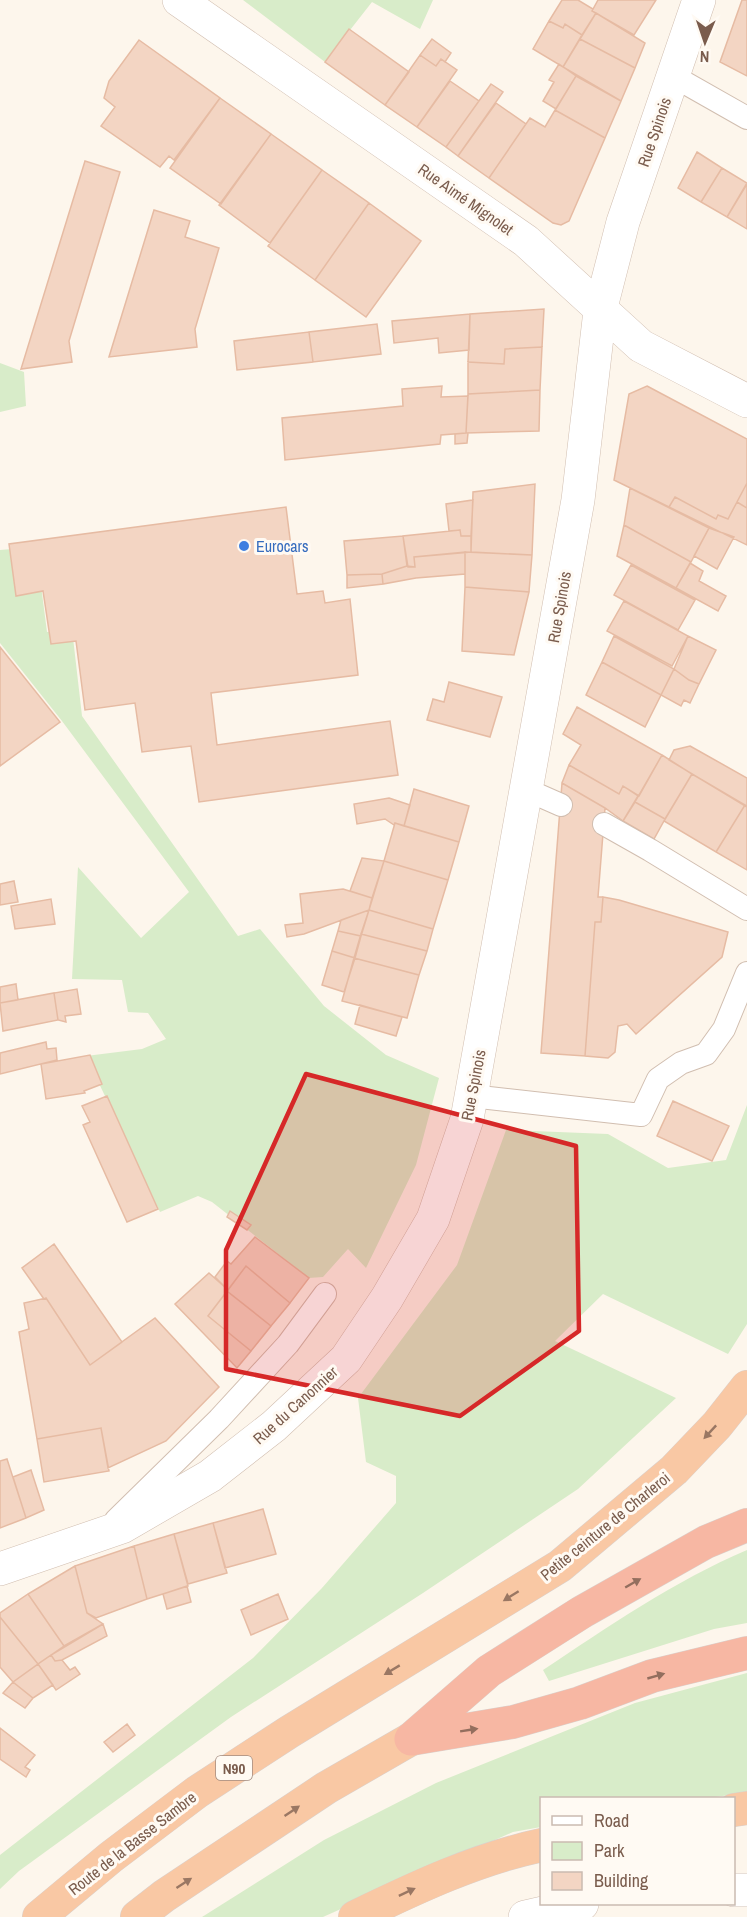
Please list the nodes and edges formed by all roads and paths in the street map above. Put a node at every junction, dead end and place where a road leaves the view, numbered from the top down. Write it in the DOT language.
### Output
graph roads {
  1 [pos="179,0"];
  2 [pos="699,0"];
  3 [pos="673,76"];
  4 [pos="747,118"];
  5 [pos="600,311"];
  6 [pos="747,401"];
  7 [pos="527,790"];
  8 [pos="561,805"];
  9 [pos="604,824"];
  10 [pos="747,909"];
  11 [pos="747,973"];
  12 [pos="471,1096"];
  13 [pos="433,1219"];
  14 [pos="325,1294"];
  15 [pos="747,1387"];
  16 [pos="747,1525"];
  17 [pos="102,1534"];
  18 [pos="0,1569"];
  19 [pos="442,1639"];
  20 [pos="747,1653"];
  21 [pos="411,1739"];
  22 [pos="540,1845"];
  23 [pos="578,1905"];
  24 [pos="39,1917"];
  25 [pos="137,1917"];
  26 [pos="355,1917"];
  27 [pos="525,1917"];
  1 -- 5 [label="street, Rue Aimé Mignolet"];
  2 -- 3 [label="street, Rue Spinois"];
  3 -- 4 [label="lane"];
  3 -- 5 [label="street, Rue Spinois"];
  5 -- 6 [label="street, Rue Aimé Mignolet"];
  5 -- 7 [label="street, Rue Spinois"];
  7 -- 8 [label="lane"];
  7 -- 12 [label="street, Rue Spinois"];
  9 -- 10 [label="lane"];
  11 -- 12 [label="lane"];
  12 -- 13 [label="street, Rue Spinois"];
  13 -- 17 [label="street, Rue du Canonnier"];
  14 -- 17 [label="lane, Rue du Canonnier"];
  15 -- 19 [label="highway, Petite ceinture de Charleroi, one-way"];
  21 -- 16 [label="highway, one-way"];
  17 -- 18 [label="street, Rue du Canonnier"];
  19 -- 24 [label="highway, Route de la Basse Sambre / N90, one-way"];
  21 -- 20 [label="highway, one-way"];
  25 -- 21 [label="highway, one-way"];
  26 -- 22 [label="highway, one-way"];
  23 -- 27 [label="street"];
}
